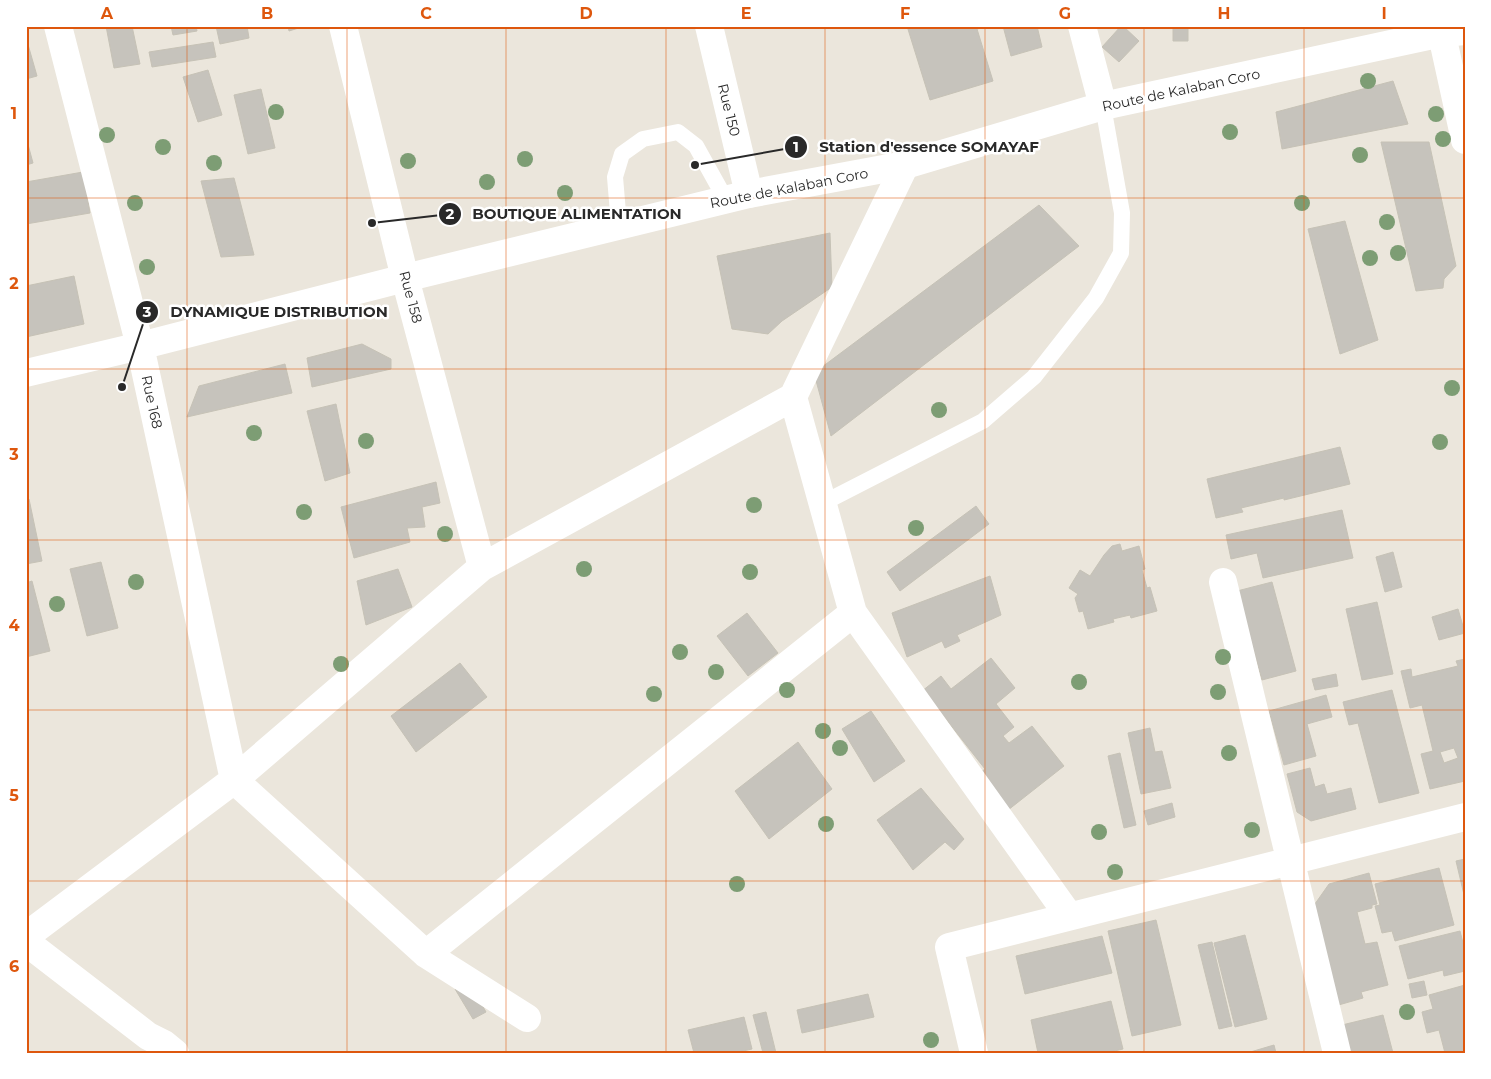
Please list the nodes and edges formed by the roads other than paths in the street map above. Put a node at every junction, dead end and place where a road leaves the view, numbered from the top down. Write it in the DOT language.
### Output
graph roads {
  1 [pos="58,26"];
  2 [pos="344,26"];
  3 [pos="709,26"];
  4 [pos="1082,26"];
  5 [pos="1449,30"];
  6 [pos="1103,106"];
  7 [pos="1465,140"];
  8 [pos="905,165"];
  9 [pos="737,197"];
  10 [pos="619,226"];
  11 [pos="405,278"];
  12 [pos="140,346"];
  13 [pos="26,373"];
  14 [pos="793,397"];
  15 [pos="823,504"];
  16 [pos="482,567"];
  17 [pos="1223,582"];
  18 [pos="853,613"];
  19 [pos="234,780"];
  20 [pos="1465,817"];
  21 [pos="1290,861"];
  22 [pos="1069,916"];
  23 [pos="26,936"];
  24 [pos="26,942"];
  25 [pos="426,954"];
  26 [pos="527,1018"];
  27 [pos="143,1044"];
  28 [pos="175,1053"];
  29 [pos="974,1053"];
  30 [pos="1337,1053"];
  1 -- 12 [label="street, Rue 168"];
  2 -- 11 [label="street, Rue 158"];
  3 -- 9 [label="street, Rue 150"];
  4 -- 6 [label="street"];
  5 -- 6 [label="street, Route de Kalaban Coro"];
  5 -- 7 [label="street"];
  6 -- 8 [label="street, Route de Kalaban Coro"];
  6 -- 15 [label="lane"];
  8 -- 9 [label="street, Route de Kalaban Coro"];
  8 -- 14 [label="street"];
  9 -- 10 [label="street, Route de Kalaban Coro"];
  9 -- 10 [label="lane"];
  10 -- 11 [label="street, Route de Kalaban Coro"];
  11 -- 12 [label="street, Route de Kalaban Coro"];
  11 -- 16 [label="street, Rue 158"];
  12 -- 13 [label="street, Route de Kalaban Coro"];
  12 -- 19 [label="street, Rue 168"];
  14 -- 15 [label="street"];
  14 -- 16 [label="street"];
  15 -- 18 [label="street"];
  16 -- 19 [label="street"];
  17 -- 21 [label="street"];
  18 -- 22 [label="street"];
  18 -- 25 [label="street"];
  19 -- 23 [label="street"];
  19 -- 25 [label="street"];
  20 -- 21 [label="street"];
  21 -- 22 [label="street"];
  21 -- 30 [label="street"];
  22 -- 29 [label="street"];
  24 -- 27 [label="street"];
  25 -- 26 [label="street"];
  27 -- 28 [label="street"];
}
